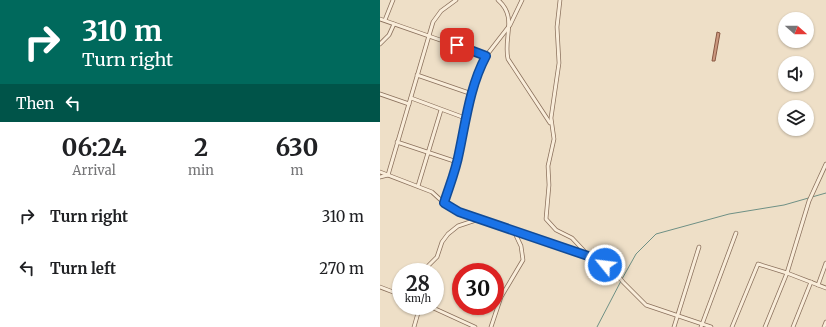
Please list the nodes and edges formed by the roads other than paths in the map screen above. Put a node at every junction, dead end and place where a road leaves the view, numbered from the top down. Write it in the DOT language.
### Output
graph roads {
  1 [pos="393,0"];
  2 [pos="456,0"];
  3 [pos="498,0"];
  4 [pos="522,0"];
  5 [pos="560,0"];
  6 [pos="380,19"];
  7 [pos="385,20"];
  8 [pos="394,24"];
  9 [pos="510,24"];
  10 [pos="429,35"];
  11 [pos="380,44"];
  12 [pos="486,56"];
  13 [pos="417,75"];
  14 [pos="380,94"];
  15 [pos="472,94"];
  16 [pos="411,98"];
  17 [pos="409,104"];
  18 [pos="441,110"];
  19 [pos="465,118"];
  20 [pos="551,125"];
  21 [pos="397,142"];
  22 [pos="428,153"];
  23 [pos="457,162"];
  24 [pos="826,164"];
  25 [pos="380,172"];
  26 [pos="388,175"];
  27 [pos="380,177"];
  28 [pos="418,186"];
  29 [pos="444,203"];
  30 [pos="481,219"];
  31 [pos="513,229"];
  32 [pos="736,233"];
  33 [pos="699,247"];
  34 [pos="588,256"];
  35 [pos="431,263"];
  36 [pos="826,263"];
  37 [pos="787,273"];
  38 [pos="811,282"];
  39 [pos="818,285"];
  40 [pos="380,287"];
  41 [pos="826,288"];
  42 [pos="392,292"];
  43 [pos="444,313"];
  44 [pos="417,315"];
  45 [pos="677,316"];
  46 [pos="826,322"];
  47 [pos="701,326"];
  48 [pos="414,327"];
  49 [pos="475,327"];
  50 [pos="491,327"];
  51 [pos="674,327"];
  52 [pos="711,327"];
  53 [pos="732,327"];
  54 [pos="765,327"];
  55 [pos="793,327"];
  56 [pos="824,327"];
  1 -- 7 [label="street"];
  2 -- 10 [label="street"];
  3 -- 9 [label="street"];
  4 -- 9 [label="street"];
  5 -- 20 [label="street"];
  6 -- 7 [label="street"];
  7 -- 8 [label="street"];
  8 -- 10 [label="street"];
  8 -- 11 [label="street"];
  9 -- 12 [label="street"];
  9 -- 20 [label="street"];
  10 -- 12 [label="street"];
  10 -- 13 [label="street"];
  12 -- 15 [label="street"];
  13 -- 15 [label="street"];
  13 -- 16 [label="street"];
  14 -- 17 [label="street"];
  15 -- 19 [label="street"];
  16 -- 17 [label="street"];
  16 -- 18 [label="street"];
  17 -- 21 [label="street"];
  18 -- 19 [label="street"];
  18 -- 22 [label="street"];
  19 -- 23 [label="street"];
  20 -- 34 [label="street"];
  21 -- 22 [label="street"];
  21 -- 26 [label="street"];
  22 -- 23 [label="street"];
  22 -- 28 [label="street"];
  23 -- 29 [label="street"];
  24 -- 37 [label="street"];
  25 -- 26 [label="street"];
  26 -- 27 [label="street"];
  26 -- 28 [label="street"];
  28 -- 29 [label="street"];
  29 -- 30 [label="street"];
  30 -- 31 [label="street"];
  30 -- 35 [label="street"];
  31 -- 34 [label="street"];
  31 -- 50 [label="street"];
  32 -- 47 [label="street"];
  33 -- 45 [label="street"];
  34 -- 45 [label="street"];
  36 -- 39 [label="street"];
  37 -- 38 [label="street"];
  37 -- 53 [label="street"];
  37 -- 54 [label="street"];
  38 -- 39 [label="street"];
  38 -- 55 [label="street"];
  39 -- 41 [label="street"];
  40 -- 42 [label="street"];
  43 -- 49 [label="street"];
  44 -- 48 [label="street"];
  45 -- 47 [label="street"];
  45 -- 51 [label="street"];
  46 -- 56 [label="street"];
  47 -- 52 [label="street"];
}
